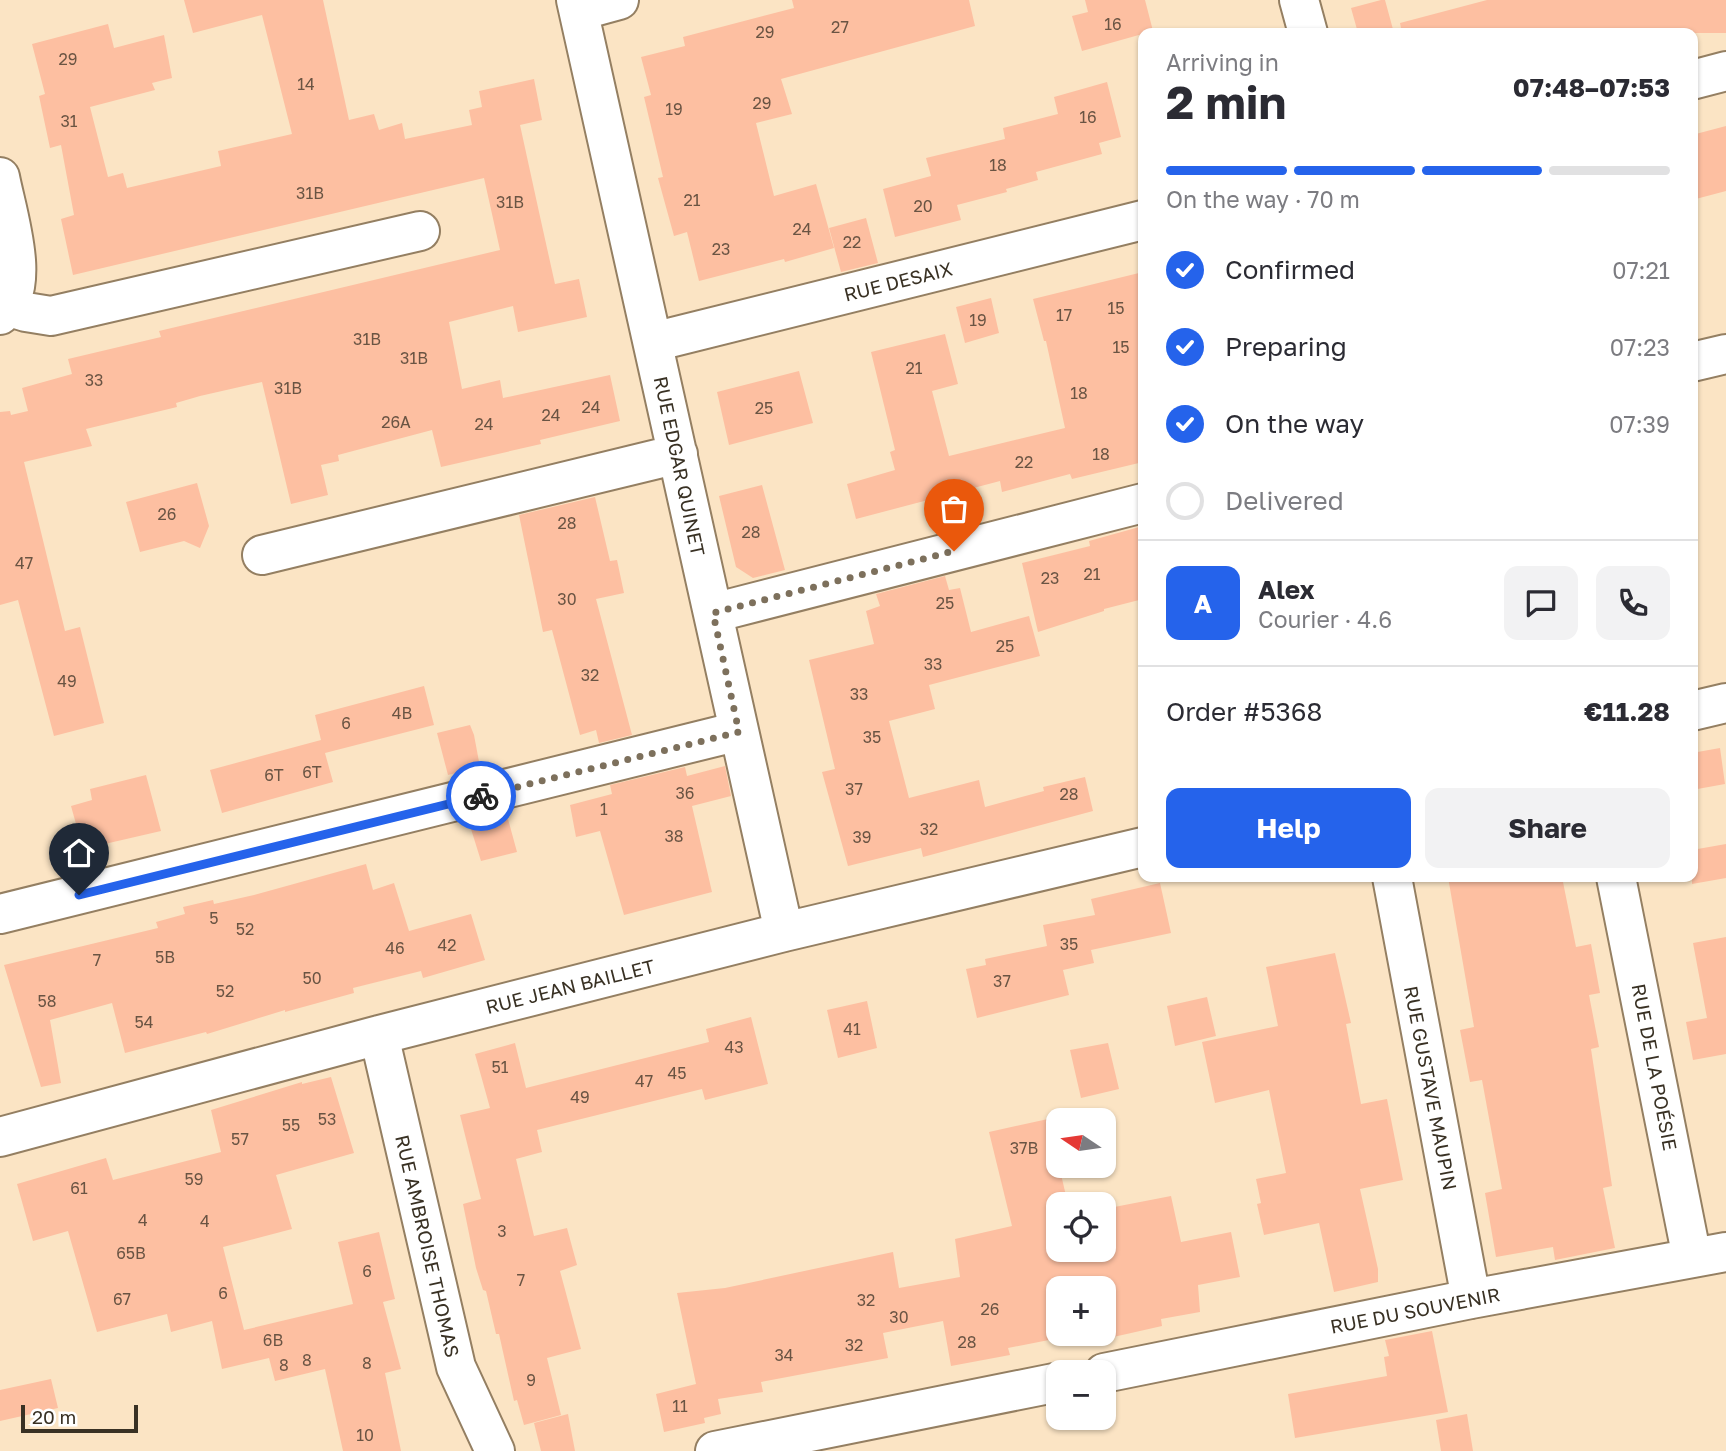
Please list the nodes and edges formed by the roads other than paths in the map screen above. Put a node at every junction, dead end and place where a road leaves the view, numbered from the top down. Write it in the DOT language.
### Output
graph roads {
  1 [pos="619,0"];
  2 [pos="1299,0"];
  3 [pos="578,6"];
  4 [pos="1307,28"];
  5 [pos="1726,71"];
  6 [pos="1698,78"];
  7 [pos="0,177"];
  8 [pos="1138,221"];
  9 [pos="420,231"];
  10 [pos="5,311"];
  11 [pos="653,341"];
  12 [pos="1726,354"];
  13 [pos="1698,361"];
  14 [pos="678,454"];
  15 [pos="1138,504"];
  16 [pos="262,555"];
  17 [pos="713,613"];
  18 [pos="1726,703"];
  19 [pos="1698,710"];
  20 [pos="739,732"];
  21 [pos="1138,848"];
  22 [pos="1393,882"];
  23 [pos="1617,882"];
  24 [pos="0,914"];
  25 [pos="784,932"];
  26 [pos="379,1035"];
  27 [pos="0,1137"];
  28 [pos="1709,1255"];
  29 [pos="1471,1299"];
  30 [pos="1116,1371"];
  31 [pos="1046,1385"];
  32 [pos="495,1451"];
  33 [pos="715,1451"];
  1 -- 3 [label="street"];
  2 -- 4 [label="street"];
  3 -- 11 [label="street, RUE EDGAR QUINET"];
  5 -- 6 [label="street"];
  7 -- 10 [label="street"];
  8 -- 11 [label="street, RUE DESAIX"];
  9 -- 10 [label="street"];
  11 -- 14 [label="street, RUE EDGAR QUINET"];
  12 -- 13 [label="street"];
  14 -- 16 [label="street"];
  14 -- 17 [label="street, RUE EDGAR QUINET"];
  15 -- 17 [label="street"];
  17 -- 20 [label="street, RUE EDGAR QUINET"];
  18 -- 19 [label="street"];
  20 -- 24 [label="street"];
  20 -- 25 [label="street, RUE EDGAR QUINET"];
  21 -- 25 [label="street, RUE JEAN BAILLET"];
  22 -- 29 [label="street, RUE GUSTAVE MAUPIN"];
  23 -- 28 [label="street, RUE DE LA POÉSIE"];
  25 -- 26 [label="street, RUE JEAN BAILLET"];
  26 -- 27 [label="street, RUE JEAN BAILLET"];
  26 -- 32 [label="street, RUE AMBROISE THOMAS"];
  28 -- 29 [label="street, RUE DU SOUVENIR"];
  29 -- 30 [label="street, RUE DU SOUVENIR"];
  31 -- 33 [label="street"];
}
